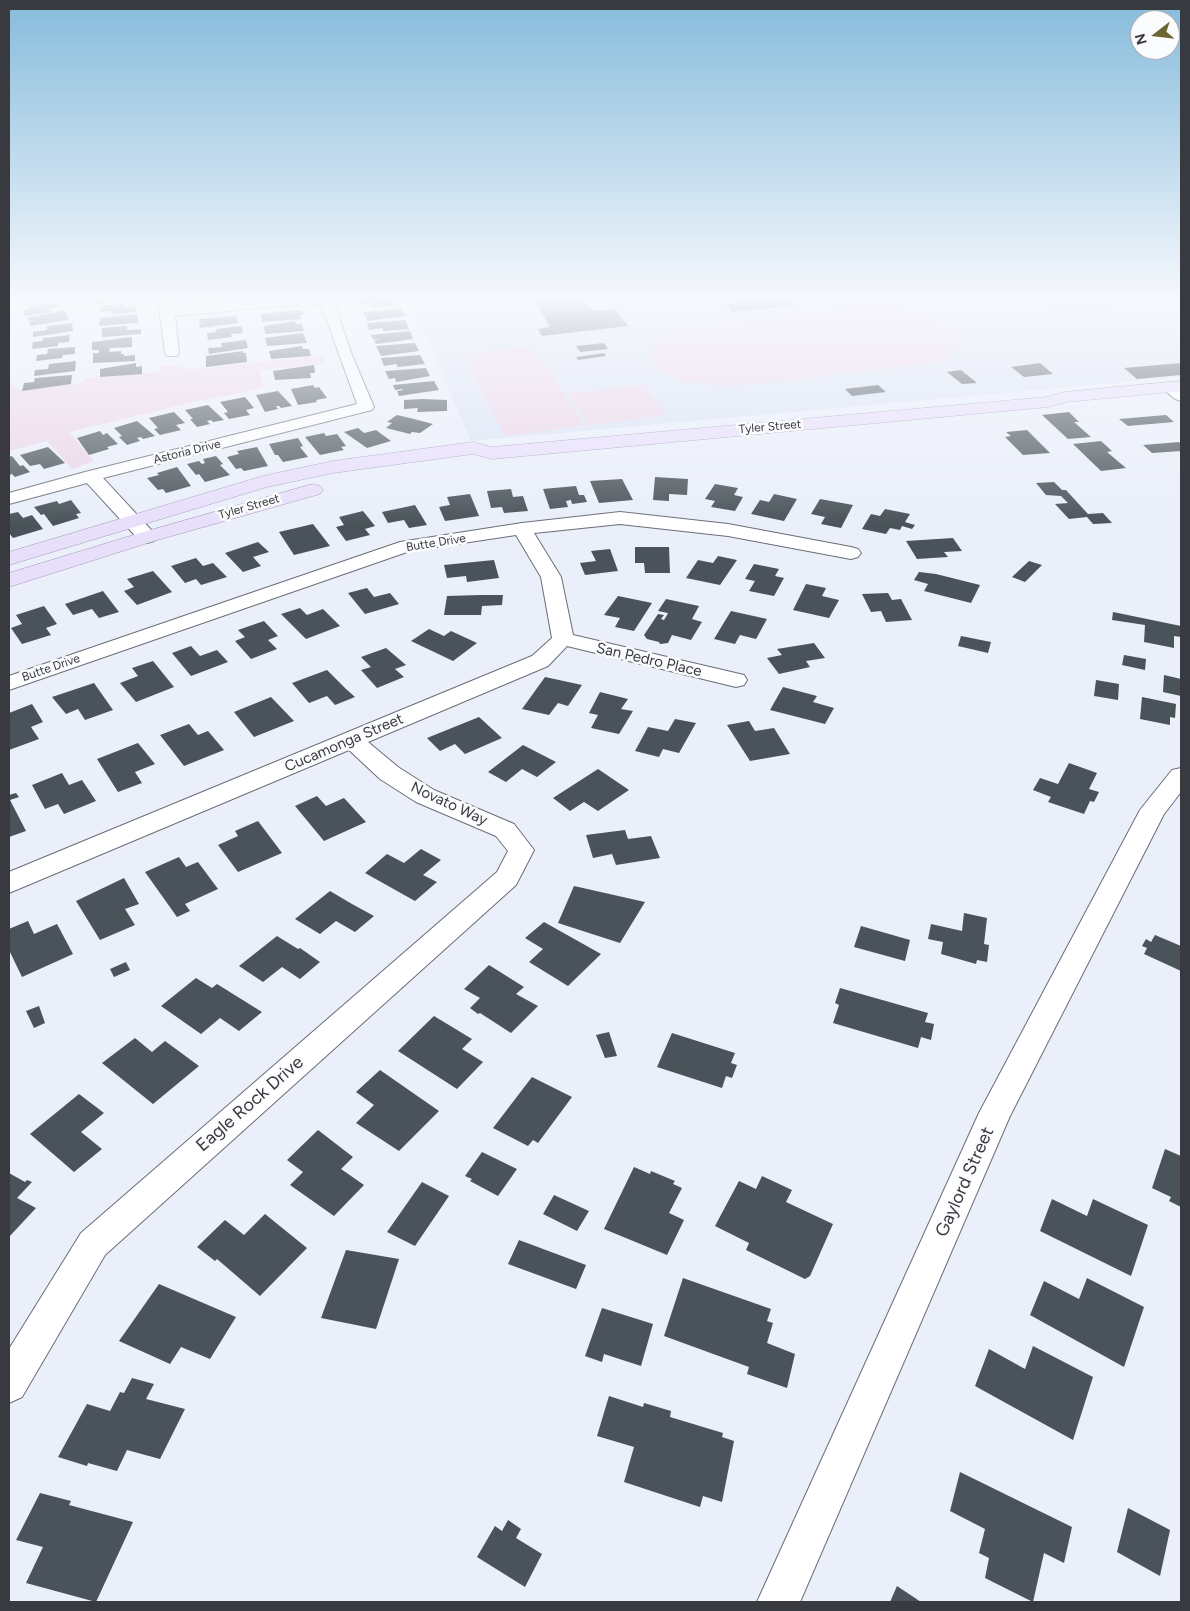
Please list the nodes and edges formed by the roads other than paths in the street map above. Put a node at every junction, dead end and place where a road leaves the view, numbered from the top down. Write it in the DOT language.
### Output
graph roads {
  1 [pos="353,375"];
  2 [pos="1178,392"];
  3 [pos="492,453"];
  4 [pos="91,476"];
  5 [pos="9,500"];
  6 [pos="133,520"];
  7 [pos="522,529"];
  8 [pos="147,537"];
  9 [pos="851,553"];
  10 [pos="9,559"];
  11 [pos="9,580"];
  12 [pos="563,640"];
  13 [pos="736,680"];
  14 [pos="9,683"];
  15 [pos="353,739"];
  16 [pos="1181,776"];
  17 [pos="521,850"];
  18 [pos="9,882"];
  19 [pos="9,1384"];
  20 [pos="778,1602"];
  1 -- 4 [label="street, Astoria Drive"];
  2 -- 3 [label="main road, Tyler Street"];
  3 -- 6 [label="main road, Tyler Street"];
  3 -- 8 [label="main road, Tyler Street"];
  4 -- 5 [label="street, Astoria Drive"];
  4 -- 6 [label="street"];
  6 -- 8 [label="street"];
  6 -- 10 [label="main road, Tyler Street"];
  7 -- 9 [label="street, Butte Drive"];
  7 -- 12 [label="street"];
  7 -- 14 [label="street, Butte Drive"];
  8 -- 11 [label="main road, Tyler Street"];
  12 -- 13 [label="street, San Pedro Place"];
  12 -- 15 [label="street, Cucamonga Street"];
  15 -- 17 [label="street, Novato Way"];
  15 -- 18 [label="street, Cucamonga Street"];
  16 -- 20 [label="street, Gaylord Street"];
  17 -- 19 [label="street, Eagle Rock Drive"];
}
